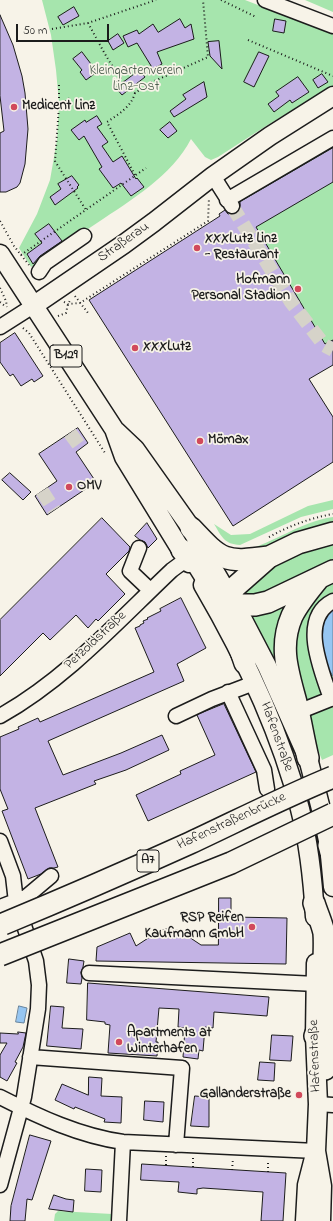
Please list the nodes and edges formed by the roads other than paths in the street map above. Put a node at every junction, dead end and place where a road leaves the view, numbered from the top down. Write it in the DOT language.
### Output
graph roads {
  1 [pos="265,0"];
  2 [pos="333,26"];
  3 [pos="333,96"];
  4 [pos="333,138"];
  5 [pos="212,176"];
  6 [pos="84,236"];
  7 [pos="1,258"];
  8 [pos="39,272"];
  9 [pos="29,300"];
  10 [pos="0,327"];
  11 [pos="114,429"];
  12 [pos="191,528"];
  13 [pos="333,533"];
  14 [pos="139,548"];
  15 [pos="184,554"];
  16 [pos="269,557"];
  17 [pos="326,574"];
  18 [pos="150,590"];
  19 [pos="230,600"];
  20 [pos="333,601"];
  21 [pos="245,663"];
  22 [pos="254,682"];
  23 [pos="228,692"];
  24 [pos="332,698"];
  25 [pos="298,712"];
  26 [pos="0,716"];
  27 [pos="176,716"];
  28 [pos="308,758"];
  29 [pos="333,768"];
  30 [pos="333,777"];
  31 [pos="267,789"];
  32 [pos="291,795"];
  33 [pos="333,814"];
  34 [pos="0,841"];
  35 [pos="331,852"];
  36 [pos="51,876"];
  37 [pos="333,887"];
  38 [pos="16,902"];
  39 [pos="314,903"];
  40 [pos="0,907"];
  41 [pos="0,925"];
  42 [pos="0,955"];
  43 [pos="89,973"];
  44 [pos="316,984"];
  45 [pos="332,1002"];
  46 [pos="315,1036"];
  47 [pos="30,1057"];
  48 [pos="329,1061"];
  49 [pos="0,1097"];
  50 [pos="326,1105"];
  51 [pos="21,1108"];
  52 [pos="123,1142"];
  53 [pos="171,1150"];
  54 [pos="316,1151"];
  55 [pos="0,1185"];
  56 [pos="119,1221"];
  57 [pos="305,1221"];
  58 [pos="321,1221"];
  1 -- 2 [label="street"];
  3 -- 5 [label="main road, Straßerau"];
  4 -- 5 [label="street"];
  5 -- 9 [label="main road, Straßerau"];
  6 -- 8 [label="street"];
  7 -- 9 [label="main road, Hafenstraße"];
  9 -- 10 [label="street"];
  9 -- 11 [label="main road, Hafenstraße / B129"];
  11 -- 12 [label="main road, Hafenstraße"];
  11 -- 15 [label="main road, Hafenstraße"];
  12 -- 16 [label="highway"];
  12 -- 19 [label="main road, Hafenstraße"];
  13 -- 16 [label="highway"];
  14 -- 18 [label="street"];
  15 -- 18 [label="street, Petzoldstraße"];
  15 -- 19 [label="highway"];
  15 -- 21 [label="main road, Hafenstraße"];
  16 -- 19 [label="highway"];
  17 -- 19 [label="highway"];
  17 -- 25 [label="highway"];
  18 -- 26 [label="street, Petzoldstraße"];
  19 -- 21 [label="highway"];
  19 -- 28 [label="main road, Hafenstraße"];
  20 -- 24 [label="street"];
  21 -- 22 [label="main road, Hafenstraße"];
  22 -- 23 [label="street"];
  22 -- 39 [label="main road, Hafenstraße"];
  23 -- 27 [label="street"];
  23 -- 31 [label="street"];
  24 -- 25 [label="street"];
  25 -- 28 [label="highway"];
  28 -- 35 [label="main road, Hafenstraße"];
  29 -- 32 [label="highway, bridge"];
  30 -- 32 [label="highway, Hafenstraßenbrücke / A7, bridge"];
  32 -- 41 [label="highway, Hafenstraßenbrücke / A7, bridge"];
  33 -- 42 [label="highway, A7, bridge"];
  34 -- 38 [label="street"];
  35 -- 37 [label="main road, Hafenstraße"];
  36 -- 38 [label="street"];
  38 -- 40 [label="street"];
  38 -- 47 [label="street"];
  39 -- 44 [label="main road, Hafenstraße"];
  39 -- 45 [label="highway"];
  43 -- 44 [label="street"];
  44 -- 46 [label="main road, Hafenstraße"];
  45 -- 46 [label="highway"];
  45 -- 48 [label="main road, Hafenstraße"];
  46 -- 50 [label="main road, Hafenstraße"];
  47 -- 51 [label="street"];
  47 -- 53 [label="street"];
  48 -- 50 [label="main road, Hafenstraße"];
  49 -- 51 [label="street"];
  50 -- 54 [label="main road, Hafenstraße"];
  51 -- 52 [label="street"];
  51 -- 55 [label="street"];
  52 -- 53 [label="street"];
  52 -- 56 [label="street"];
  53 -- 54 [label="street"];
  54 -- 57 [label="main road, Hafenstraße"];
  54 -- 58 [label="main road, Hafenstraße"];
}
